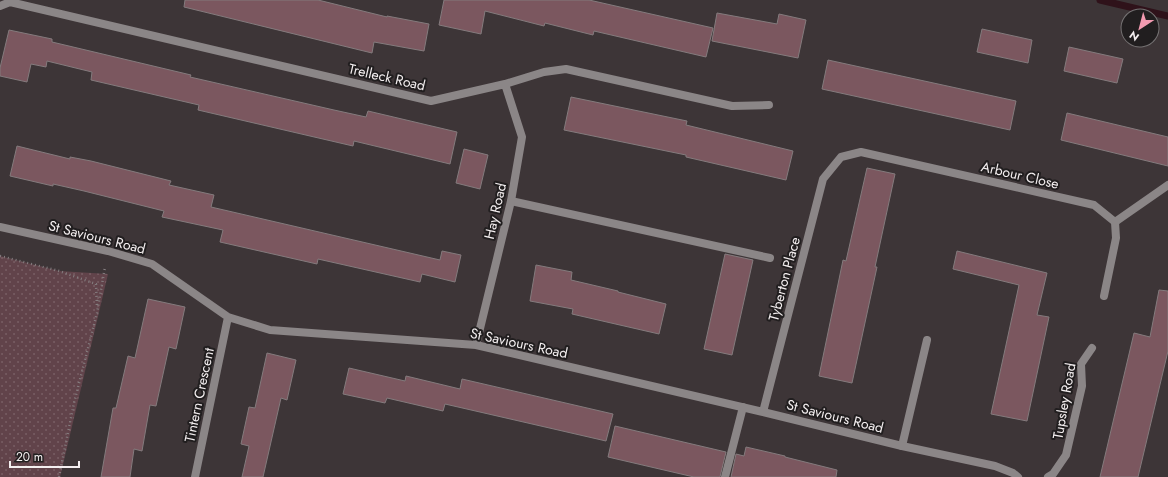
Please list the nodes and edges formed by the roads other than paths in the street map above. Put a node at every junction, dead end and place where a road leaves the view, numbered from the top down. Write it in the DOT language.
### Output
graph roads {
  1 [pos="0,6"];
  2 [pos="505,84"];
  3 [pos="769,105"];
  4 [pos="841,157"];
  5 [pos="1168,185"];
  6 [pos="511,201"];
  7 [pos="1115,222"];
  8 [pos="0,227"];
  9 [pos="770,258"];
  10 [pos="1104,296"];
  11 [pos="228,317"];
  12 [pos="927,340"];
  13 [pos="476,345"];
  14 [pos="1092,348"];
  15 [pos="743,407"];
  16 [pos="763,412"];
  17 [pos="902,446"];
  18 [pos="195,477"];
  19 [pos="725,477"];
  20 [pos="1018,477"];
  21 [pos="1048,477"];
  1 -- 2 [label="street, Trelleck Road"];
  2 -- 3 [label="street, Trelleck Road"];
  2 -- 6 [label="street, Hay Road"];
  4 -- 7 [label="street, Arbour Close"];
  4 -- 16 [label="street, Tyberton Place"];
  5 -- 7 [label="street"];
  6 -- 9 [label="street"];
  6 -- 13 [label="street, Hay Road"];
  7 -- 10 [label="street"];
  8 -- 11 [label="street, St Saviours Road"];
  11 -- 13 [label="street, St Saviours Road"];
  11 -- 18 [label="street, Tintern Crescent"];
  12 -- 17 [label="street"];
  13 -- 15 [label="street, St Saviours Road"];
  14 -- 21 [label="street, Tupsley Road"];
  15 -- 16 [label="street, St Saviours Road"];
  15 -- 19 [label="street"];
  16 -- 17 [label="street, St Saviours Road"];
  17 -- 20 [label="street, St Saviours Road"];
}
